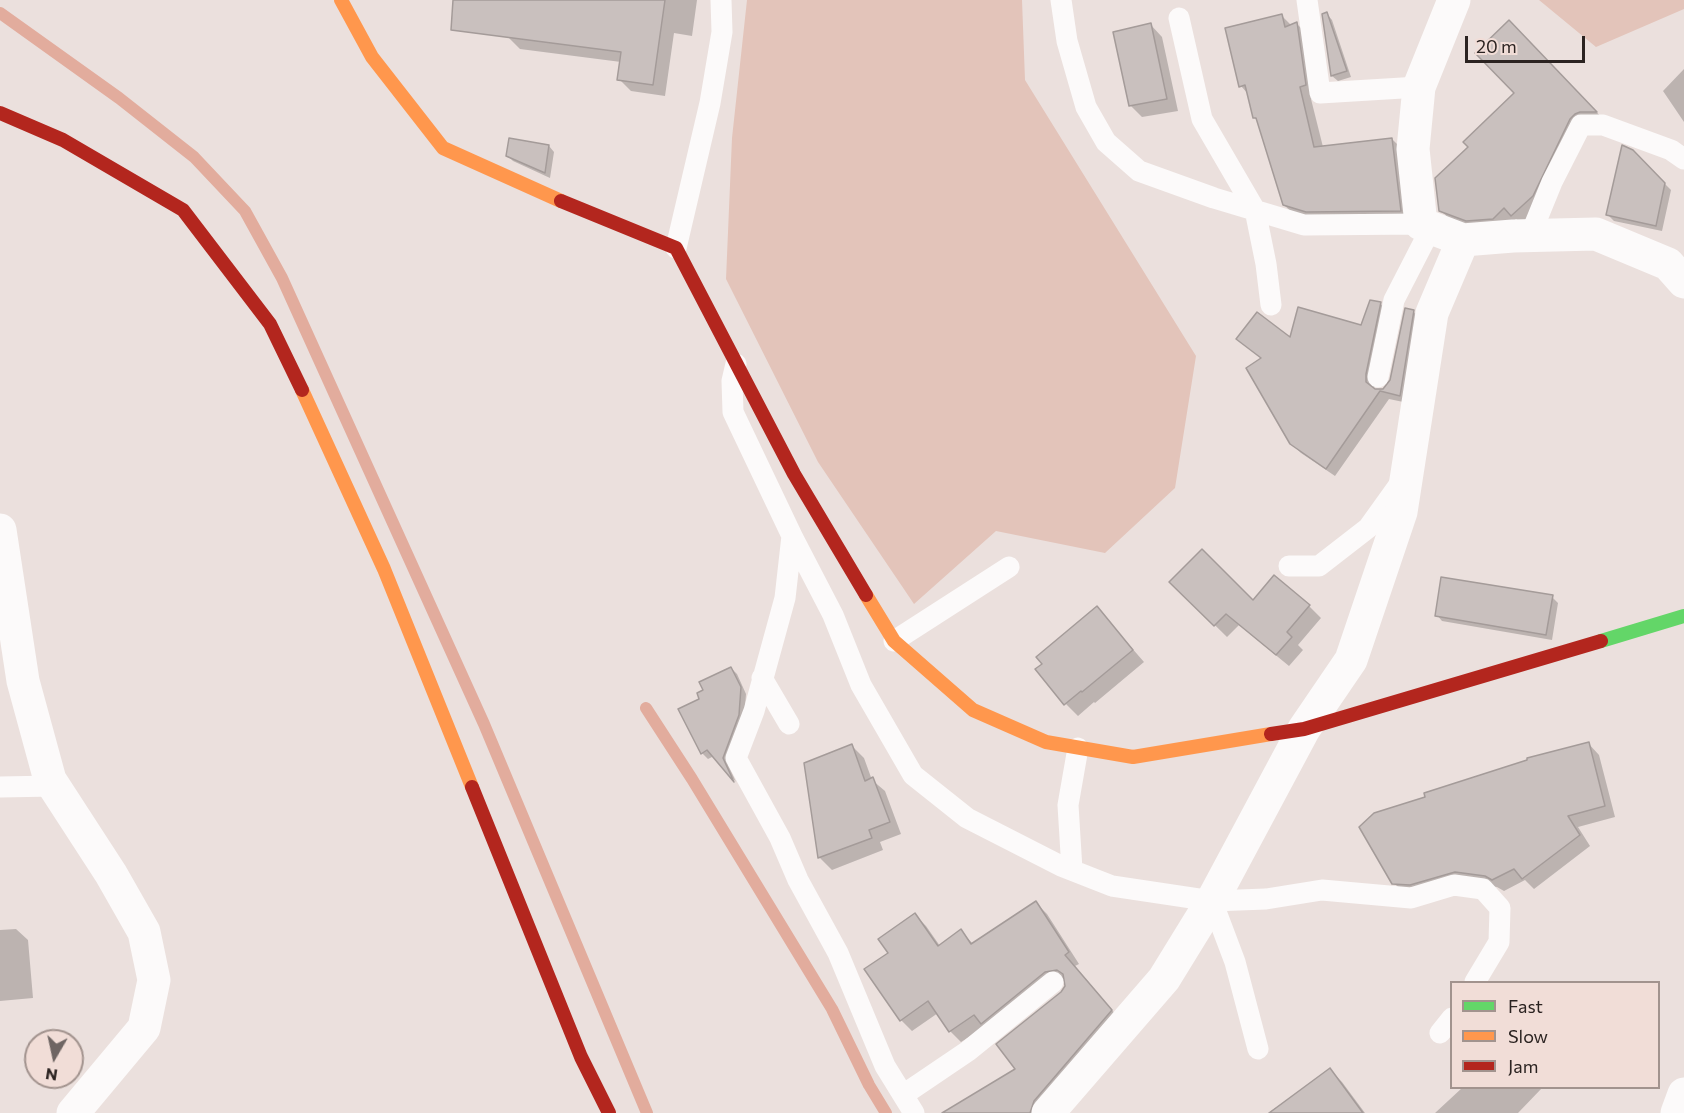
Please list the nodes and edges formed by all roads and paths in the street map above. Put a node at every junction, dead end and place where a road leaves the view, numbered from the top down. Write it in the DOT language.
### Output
graph roads {
  1 [pos="341,0"];
  2 [pos="721,0"];
  3 [pos="1061,0"];
  4 [pos="1307,0"];
  5 [pos="1454,0"];
  6 [pos="1179,18"];
  7 [pos="1419,87"];
  8 [pos="0,113"];
  9 [pos="1684,159"];
  10 [pos="1255,210"];
  11 [pos="1426,226"];
  12 [pos="1530,236"];
  13 [pos="1463,240"];
  14 [pos="676,249"];
  15 [pos="1684,282"];
  16 [pos="1270,305"];
  17 [pos="736,363"];
  18 [pos="1378,377"];
  19 [pos="1407,475"];
  20 [pos="0,530"];
  21 [pos="792,536"];
  22 [pos="1289,566"];
  23 [pos="1009,567"];
  24 [pos="1684,616"];
  25 [pos="894,641"];
  26 [pos="762,678"];
  27 [pos="789,724"];
  28 [pos="1304,729"];
  29 [pos="1078,748"];
  30 [pos="54,786"];
  31 [pos="0,787"];
  32 [pos="1072,870"];
  33 [pos="1212,901"];
  34 [pos="1476,981"];
  35 [pos="1053,982"];
  36 [pos="1258,1049"];
  37 [pos="1684,1094"];
  38 [pos="909,1104"];
  39 [pos="73,1113"];
  40 [pos="609,1113"];
  41 [pos="1048,1113"];
  42 [pos="1677,1113"];
  1 -- 14 [label="street"];
  2 -- 14 [label="lane"];
  3 -- 10 [label="lane"];
  4 -- 7 [label="lane"];
  5 -- 7 [label="street"];
  6 -- 10 [label="lane"];
  7 -- 11 [label="street"];
  8 -- 40 [label="street"];
  9 -- 12 [label="lane"];
  10 -- 11 [label="lane"];
  10 -- 16 [label="lane"];
  11 -- 13 [label="street"];
  11 -- 18 [label="lane"];
  12 -- 13 [label="street"];
  12 -- 15 [label="street"];
  13 -- 19 [label="street"];
  14 -- 17 [label="street"];
  17 -- 21 [label="lane"];
  17 -- 25 [label="street"];
  19 -- 22 [label="lane"];
  19 -- 28 [label="street"];
  20 -- 30 [label="street"];
  21 -- 26 [label="lane"];
  21 -- 32 [label="lane"];
  23 -- 25 [label="lane"];
  24 -- 28 [label="street"];
  25 -- 29 [label="street"];
  26 -- 27 [label="lane"];
  26 -- 38 [label="lane"];
  28 -- 29 [label="street"];
  28 -- 33 [label="street"];
  29 -- 32 [label="lane"];
  30 -- 31 [label="lane"];
  30 -- 39 [label="street"];
  32 -- 33 [label="lane"];
  33 -- 34 [label="lane"];
  33 -- 36 [label="lane"];
  33 -- 41 [label="street"];
  35 -- 38 [label="lane"];
  37 -- 42 [label="street"];
}
